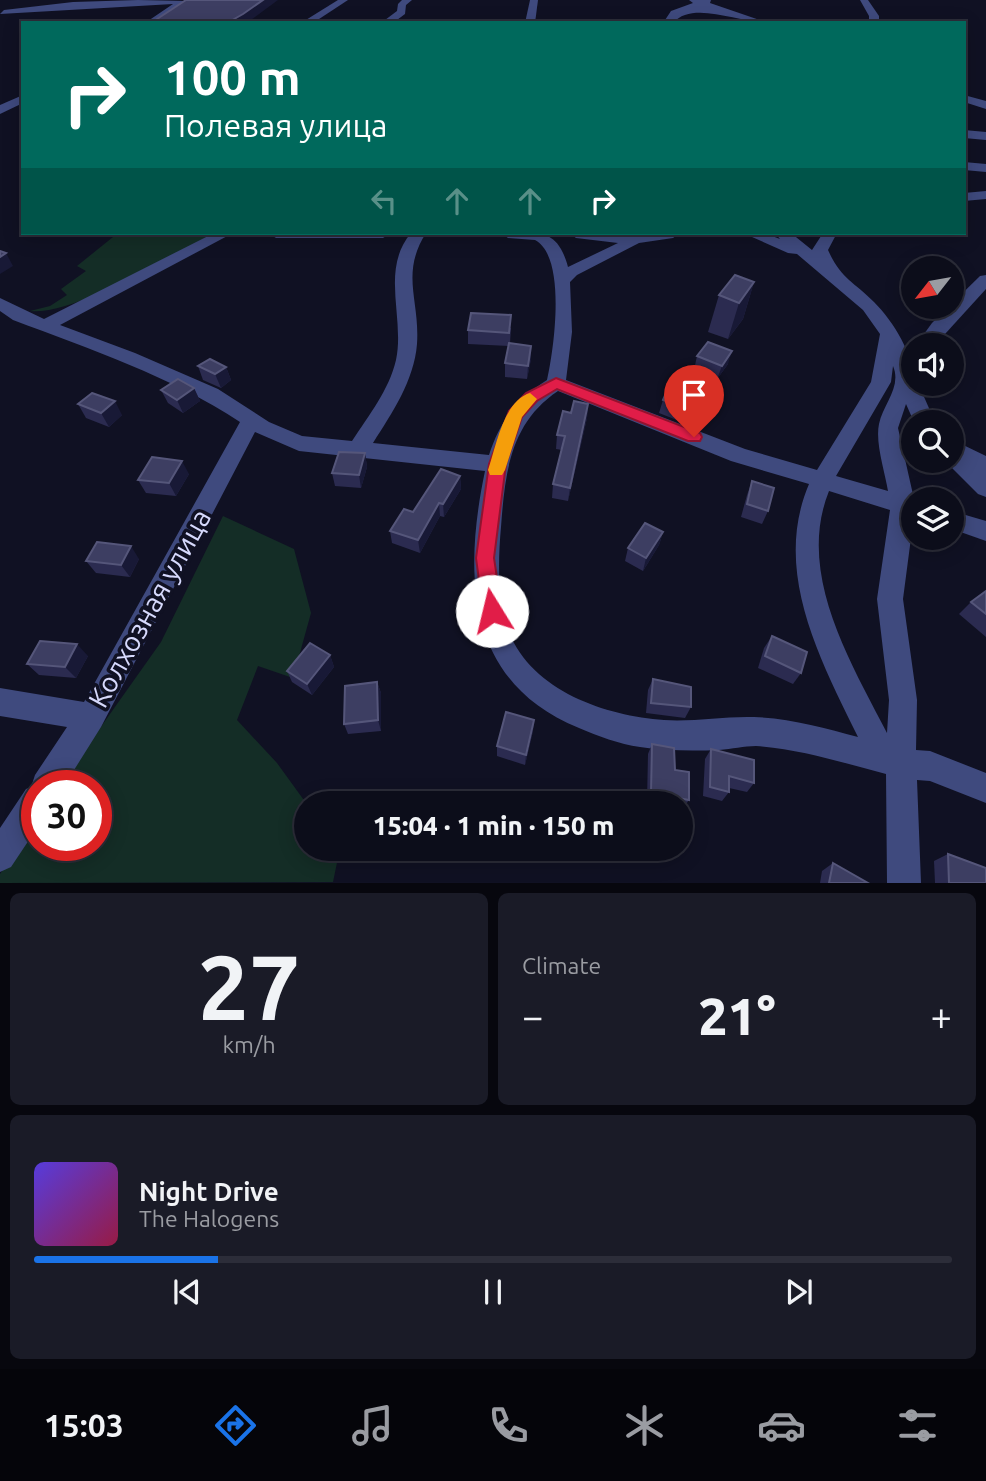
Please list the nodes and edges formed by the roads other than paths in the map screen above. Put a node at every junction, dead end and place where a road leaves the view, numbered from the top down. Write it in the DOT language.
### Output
graph roads {
  1 [pos="195,0"];
  2 [pos="344,0"];
  3 [pos="408,0"];
  4 [pos="534,0"];
  5 [pos="713,0"];
  6 [pos="864,0"];
  7 [pos="186,1"];
  8 [pos="697,1"];
  9 [pos="138,2"];
  10 [pos="666,8"];
  11 [pos="4,13"];
  12 [pos="133,16"];
  13 [pos="154,21"];
  14 [pos="155,21"];
  15 [pos="309,21"];
  16 [pos="389,21"];
  17 [pos="530,21"];
  18 [pos="670,21"];
  19 [pos="757,21"];
  20 [pos="874,21"];
  21 [pos="21,94"];
  22 [pos="21,95"];
  23 [pos="3,98"];
  24 [pos="966,99"];
  25 [pos="986,105"];
  26 [pos="0,110"];
  27 [pos="966,134"];
  28 [pos="986,136"];
  29 [pos="966,166"];
  30 [pos="986,168"];
  31 [pos="986,195"];
  32 [pos="966,197"];
  33 [pos="221,235"];
  34 [pos="417,235"];
  35 [pos="539,235"];
  36 [pos="589,235"];
  37 [pos="660,235"];
  38 [pos="756,235"];
  39 [pos="784,235"];
  40 [pos="829,235"];
  41 [pos="641,238"];
  42 [pos="815,261"];
  43 [pos="830,272"];
  44 [pos="986,280"];
  45 [pos="561,282"];
  46 [pos="0,303"];
  47 [pos="45,326"];
  48 [pos="936,333"];
  49 [pos="889,334"];
  50 [pos="901,353"];
  51 [pos="556,383"];
  52 [pos="867,406"];
  53 [pos="901,419"];
  54 [pos="251,420"];
  55 [pos="901,420"];
  56 [pos="356,450"];
  57 [pos="964,454"];
  58 [pos="497,464"];
  59 [pos="986,466"];
  60 [pos="964,467"];
  61 [pos="822,480"];
  62 [pos="902,487"];
  63 [pos="986,488"];
  64 [pos="901,504"];
  65 [pos="964,524"];
  66 [pos="986,531"];
  67 [pos="901,532"];
  68 [pos="0,702"];
  69 [pos="91,717"];
  70 [pos="893,761"];
  71 [pos="56,770"];
  72 [pos="986,788"];
  73 [pos="21,824"];
  74 [pos="0,856"];
  75 [pos="904,883"];
  1 -- 14 [label="street"];
  2 -- 15 [label="street"];
  3 -- 16 [label="street"];
  4 -- 17 [label="street"];
  5 -- 8 [label="street"];
  6 -- 20 [label="street"];
  7 -- 9 [label="street"];
  7 -- 13 [label="street"];
  8 -- 18 [label="street"];
  8 -- 19 [label="street"];
  9 -- 11 [label="street"];
  9 -- 12 [label="street"];
  10 -- 18 [label="street"];
  21 -- 23 [label="street"];
  22 -- 26 [label="street"];
  24 -- 25 [label="street"];
  27 -- 28 [label="street"];
  29 -- 30 [label="street"];
  31 -- 32 [label="street"];
  33 -- 47 [label="street"];
  34 -- 56 [label="street"];
  35 -- 45 [label="street"];
  36 -- 41 [label="street"];
  37 -- 41 [label="street"];
  38 -- 42 [label="street"];
  39 -- 42 [label="street"];
  40 -- 43 [label="street"];
  41 -- 45 [label="street"];
  42 -- 43 [label="street"];
  43 -- 49 [label="street"];
  44 -- 48 [label="street"];
  45 -- 51 [label="street"];
  46 -- 47 [label="street"];
  47 -- 54 [label="street"];
  49 -- 50 [label="street"];
  49 -- 52 [label="street"];
  51 -- 58 [label="street"];
  51 -- 61 [label="street"];
  52 -- 53 [label="street"];
  52 -- 61 [label="street"];
  54 -- 56 [label="street"];
  54 -- 69 [label="street, Колхозная улица"];
  55 -- 62 [label="street"];
  56 -- 58 [label="street"];
  57 -- 59 [label="street"];
  58 -- 70 [label="street"];
  60 -- 63 [label="street"];
  61 -- 64 [label="street"];
  61 -- 70 [label="street"];
  65 -- 66 [label="street"];
  67 -- 70 [label="street"];
  68 -- 69 [label="street, Колхозная улица"];
  69 -- 71 [label="street"];
  70 -- 72 [label="street"];
  70 -- 75 [label="street"];
  73 -- 74 [label="street"];
}
